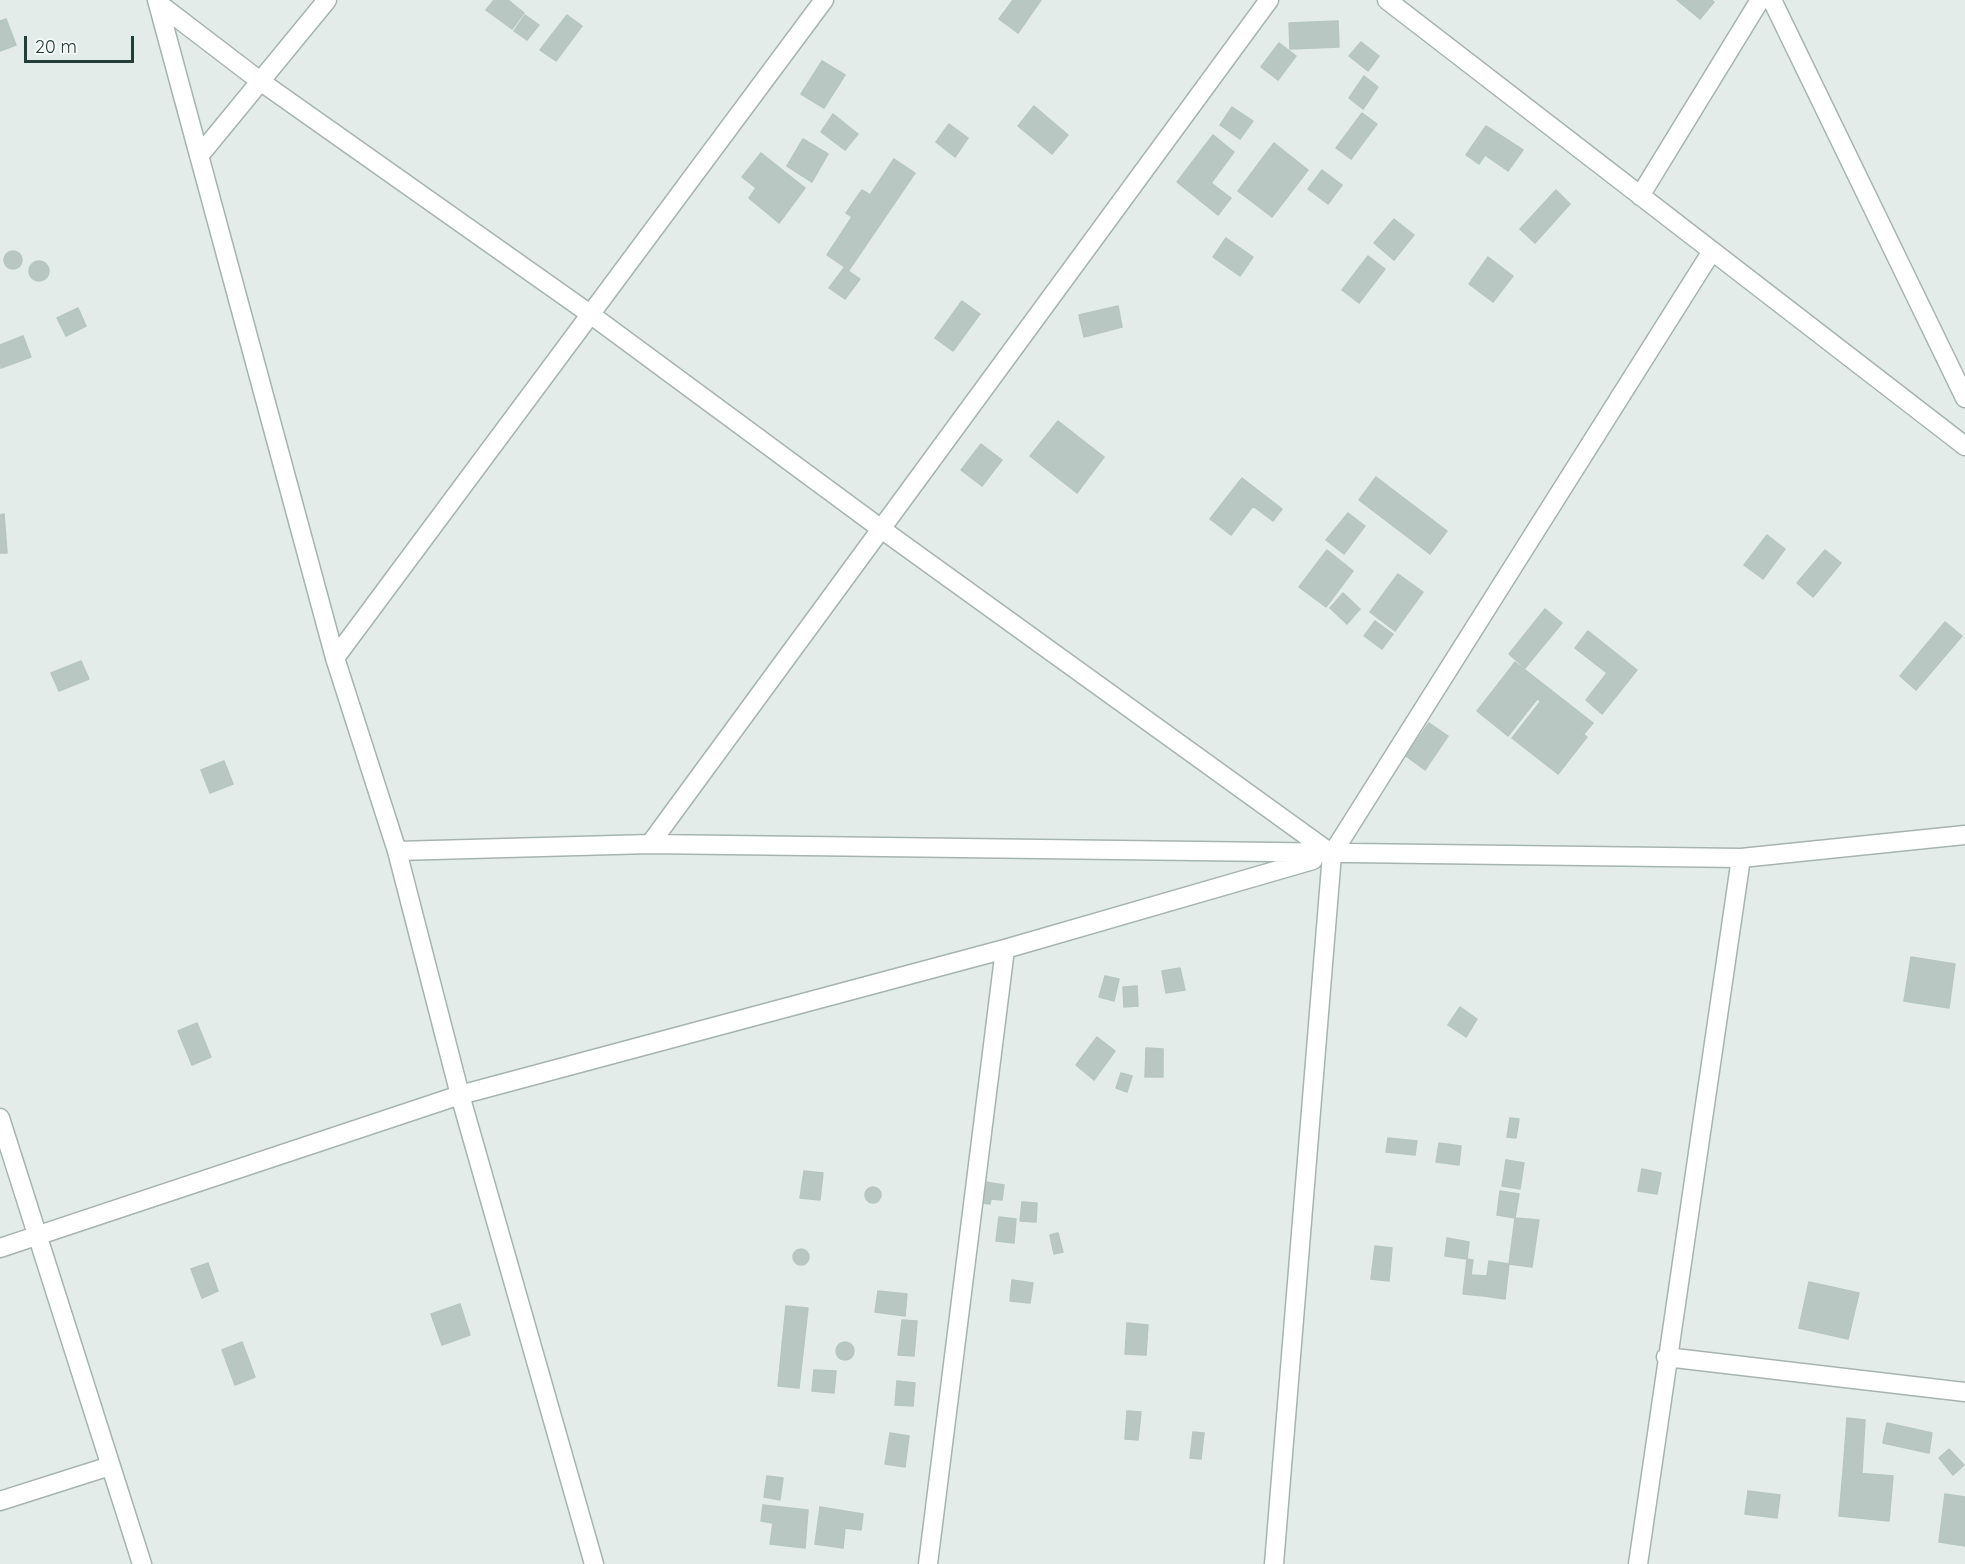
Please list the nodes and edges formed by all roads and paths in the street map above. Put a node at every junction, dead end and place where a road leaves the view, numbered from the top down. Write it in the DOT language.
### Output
graph roads {
  1 [pos="327,0"];
  2 [pos="824,0"];
  3 [pos="1269,0"];
  4 [pos="1387,0"];
  5 [pos="1760,0"];
  6 [pos="1772,0"];
  7 [pos="157,2"];
  8 [pos="260,81"];
  9 [pos="199,156"];
  10 [pos="1640,196"];
  11 [pos="1712,250"];
  12 [pos="590,314"];
  13 [pos="1965,398"];
  14 [pos="1965,446"];
  15 [pos="880,528"];
  16 [pos="335,658"];
  17 [pos="1965,835"];
  18 [pos="650,844"];
  19 [pos="397,851"];
  20 [pos="1332,854"];
  21 [pos="1741,858"];
  22 [pos="1005,949"];
  23 [pos="460,1095"];
  24 [pos="0,1118"];
  25 [pos="39,1236"];
  26 [pos="0,1248"];
  27 [pos="1666,1358"];
  28 [pos="1965,1392"];
  29 [pos="110,1466"];
  30 [pos="0,1501"];
  31 [pos="142,1564"];
  32 [pos="594,1564"];
  33 [pos="928,1564"];
  34 [pos="1274,1564"];
  35 [pos="1638,1564"];
  1 -- 8 [label="street"];
  2 -- 12 [label="street"];
  3 -- 15 [label="street"];
  4 -- 10 [label="street"];
  5 -- 10 [label="street"];
  6 -- 13 [label="street"];
  7 -- 8 [label="street"];
  7 -- 9 [label="street"];
  8 -- 9 [label="street"];
  8 -- 12 [label="street"];
  9 -- 16 [label="street"];
  10 -- 11 [label="street"];
  11 -- 14 [label="street"];
  11 -- 20 [label="street"];
  12 -- 15 [label="street"];
  12 -- 16 [label="street"];
  15 -- 18 [label="street"];
  15 -- 20 [label="street"];
  16 -- 19 [label="street"];
  17 -- 21 [label="street"];
  18 -- 19 [label="street"];
  18 -- 20 [label="street"];
  19 -- 23 [label="street"];
  20 -- 21 [label="street"];
  20 -- 22 [label="street"];
  20 -- 34 [label="street"];
  21 -- 27 [label="street"];
  22 -- 23 [label="street"];
  22 -- 33 [label="street"];
  23 -- 25 [label="street"];
  23 -- 32 [label="street"];
  24 -- 25 [label="street"];
  25 -- 26 [label="street"];
  25 -- 29 [label="street"];
  27 -- 28 [label="street"];
  27 -- 35 [label="street"];
  29 -- 30 [label="street"];
  29 -- 31 [label="street"];
}
